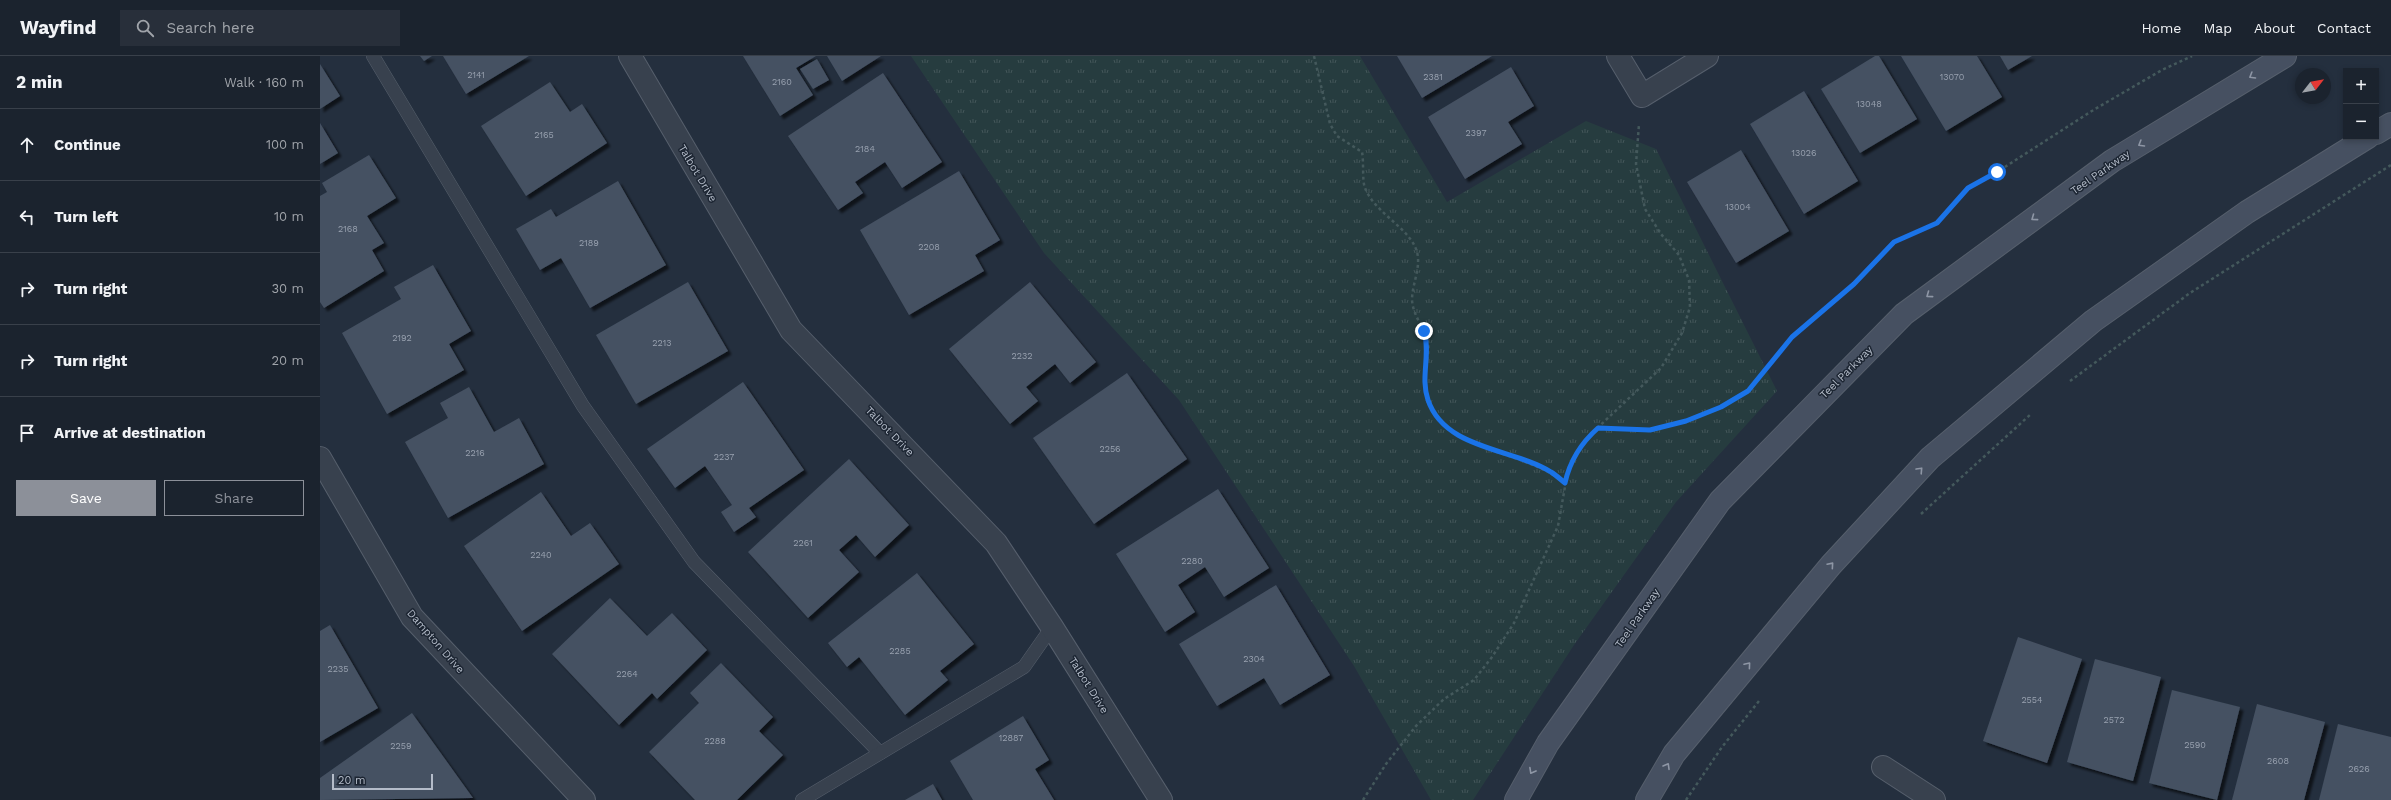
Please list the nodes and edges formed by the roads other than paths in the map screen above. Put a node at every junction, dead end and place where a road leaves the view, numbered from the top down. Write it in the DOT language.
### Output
graph roads {
  1 [pos="373,56"];
  2 [pos="630,56"];
  3 [pos="1618,56"];
  4 [pos="1707,56"];
  5 [pos="2285,56"];
  6 [pos="2391,124"];
  7 [pos="2379,131"];
  8 [pos="2363,140"];
  9 [pos="320,458"];
  10 [pos="1052,627"];
  11 [pos="880,753"];
  12 [pos="1883,767"];
  13 [pos="584,800"];
  14 [pos="802,800"];
  15 [pos="1161,800"];
  16 [pos="1516,800"];
  17 [pos="1647,800"];
  18 [pos="1934,800"];
  1 -- 11 [label="lane"];
  2 -- 10 [label="street, Talbot Drive"];
  3 -- 4 [label="street"];
  5 -- 16 [label="main road, Teel Parkway, one-way"];
  6 -- 7 [label="main road"];
  17 -- 8 [label="main road, one-way"];
  9 -- 13 [label="street, Dampton Drive"];
  10 -- 11 [label="lane"];
  10 -- 15 [label="street, Talbot Drive"];
  11 -- 14 [label="lane"];
  12 -- 18 [label="street"];
}
